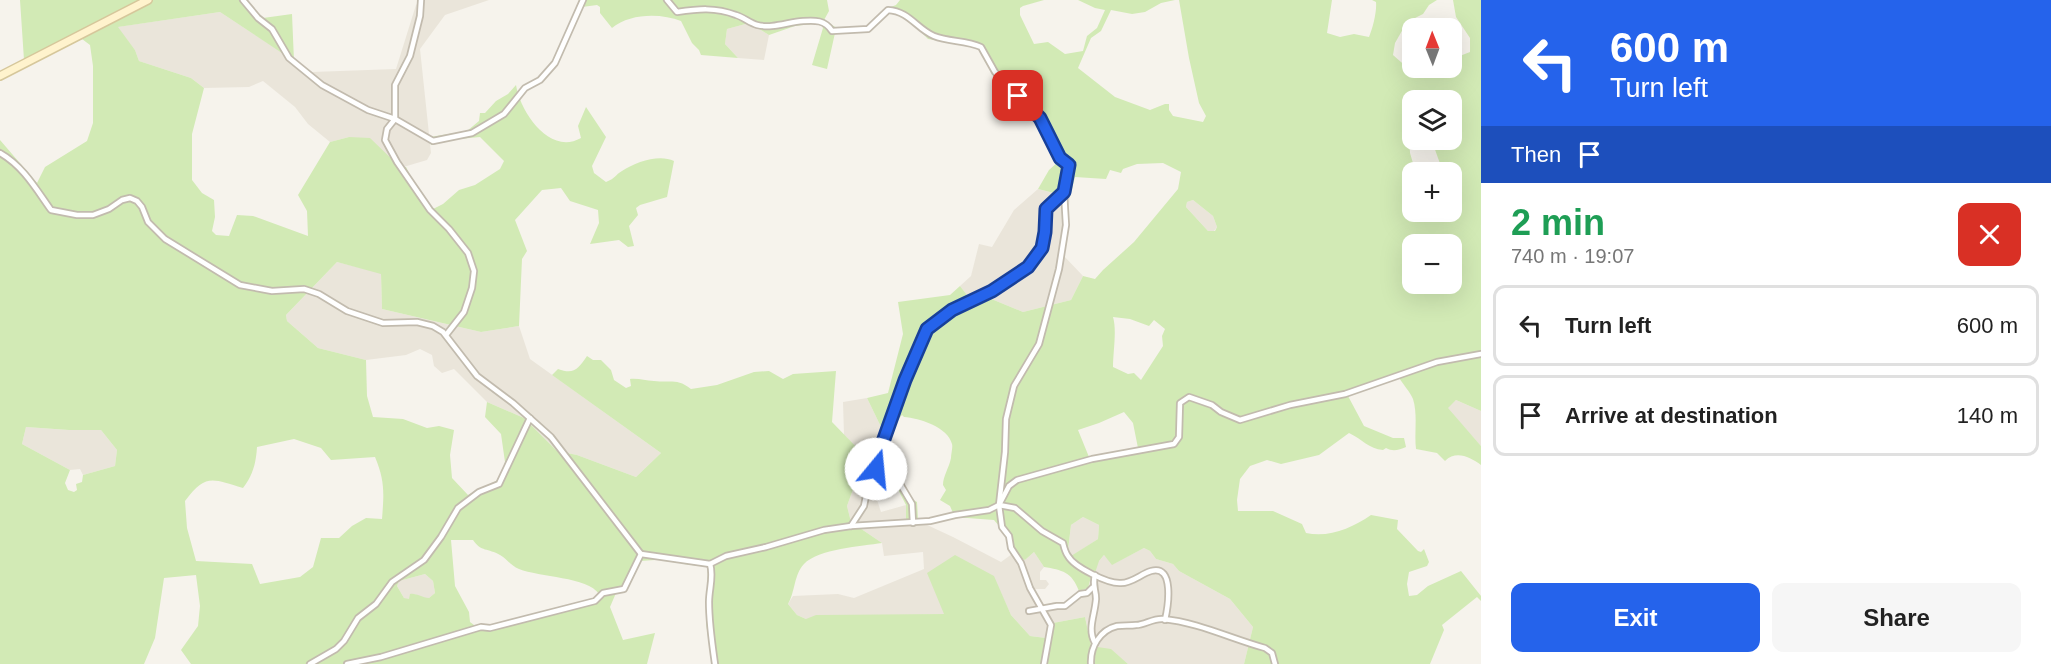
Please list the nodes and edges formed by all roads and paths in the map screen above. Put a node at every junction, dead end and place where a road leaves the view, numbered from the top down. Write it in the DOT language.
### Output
graph roads {
  1 [pos="148,0"];
  2 [pos="243,0"];
  3 [pos="583,0"];
  4 [pos="667,0"];
  5 [pos="422,1"];
  6 [pos="0,76"];
  7 [pos="395,119"];
  8 [pos="0,153"];
  9 [pos="1064,192"];
  10 [pos="446,335"];
  11 [pos="1481,354"];
  12 [pos="530,418"];
  13 [pos="882,447"];
  14 [pos="999,506"];
  15 [pos="913,523"];
  16 [pos="851,526"];
  17 [pos="640,554"];
  18 [pos="710,564"];
  19 [pos="1095,575"];
  20 [pos="1092,588"];
  21 [pos="1041,609"];
  22 [pos="1029,611"];
  23 [pos="1165,620"];
  24 [pos="1095,643"];
  25 [pos="310,664"];
  26 [pos="347,664"];
  27 [pos="715,664"];
  28 [pos="1044,664"];
  29 [pos="1091,664"];
  30 [pos="1275,664"];
  1 -- 6 [label="street"];
  2 -- 7 [label="street"];
  3 -- 7 [label="street"];
  4 -- 9 [label="street"];
  5 -- 7 [label="street"];
  7 -- 10 [label="street"];
  8 -- 10 [label="street"];
  9 -- 13 [label="street"];
  9 -- 14 [label="street"];
  10 -- 12 [label="street"];
  11 -- 14 [label="street"];
  12 -- 17 [label="street"];
  12 -- 25 [label="street"];
  13 -- 15 [label="street"];
  13 -- 16 [label="street"];
  14 -- 15 [label="street"];
  14 -- 19 [label="street"];
  14 -- 21 [label="street"];
  15 -- 16 [label="street"];
  16 -- 18 [label="street"];
  17 -- 18 [label="street"];
  17 -- 26 [label="street"];
  18 -- 27 [label="street"];
  19 -- 20 [label="street"];
  19 -- 23 [label="street"];
  20 -- 21 [label="street"];
  20 -- 24 [label="street"];
  21 -- 22 [label="street"];
  21 -- 28 [label="street"];
  23 -- 24 [label="street"];
  23 -- 30 [label="street"];
  24 -- 29 [label="street"];
}
